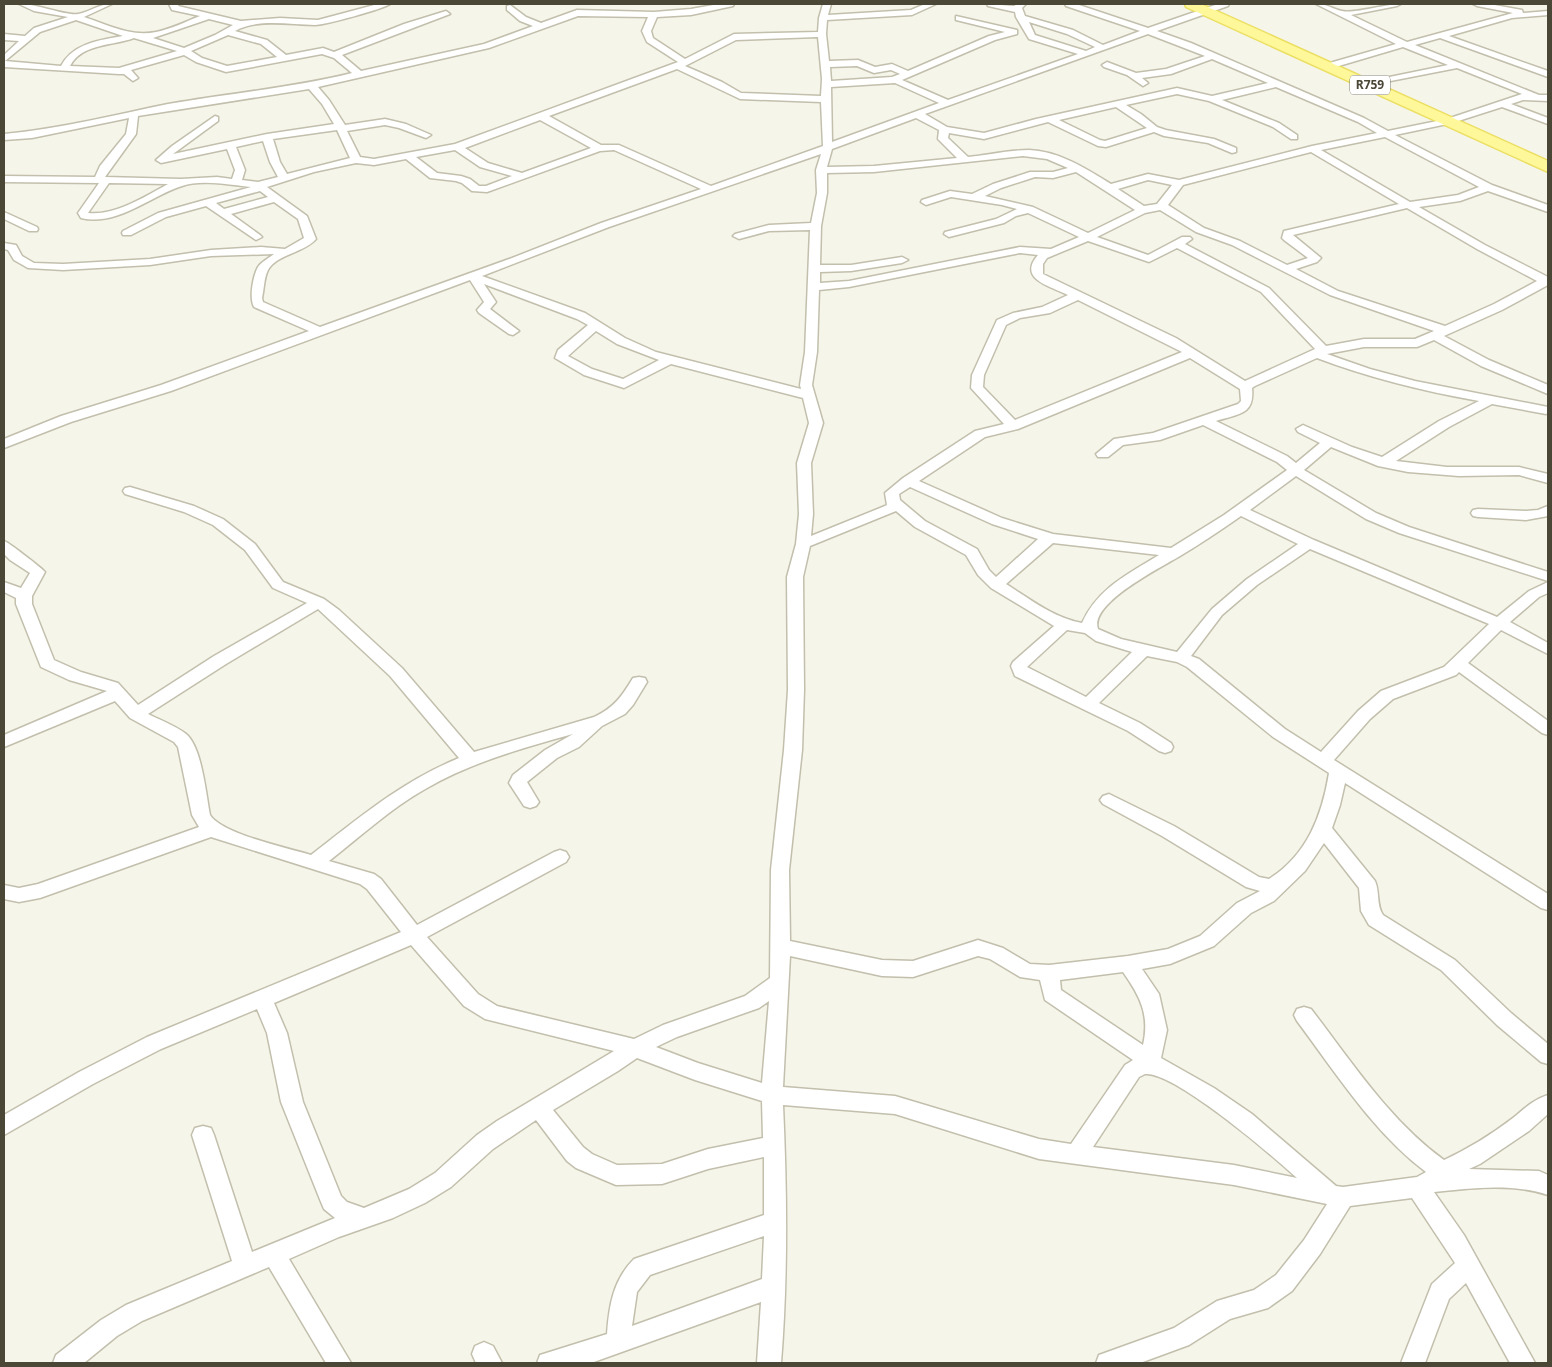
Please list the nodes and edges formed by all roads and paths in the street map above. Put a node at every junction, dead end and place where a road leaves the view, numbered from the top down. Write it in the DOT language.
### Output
graph roads {
  1 [pos="23,4"];
  2 [pos="108,4"];
  3 [pos="174,4"];
  4 [pos="386,4"];
  5 [pos="572,4"];
  6 [pos="730,4"];
  7 [pos="827,4"];
  8 [pos="932,4"];
  9 [pos="992,4"];
  10 [pos="1069,4"];
  11 [pos="1191,4"];
  12 [pos="1225,4"];
  13 [pos="1320,4"];
  14 [pos="1355,4"];
  15 [pos="1397,4"];
  16 [pos="1477,4"];
  17 [pos="510,8"];
  18 [pos="1021,10"];
  19 [pos="1207,10"];
  20 [pos="1370,10"];
  21 [pos="584,11"];
  22 [pos="446,14"];
  23 [pos="1343,14"];
  24 [pos="1531,14"];
  25 [pos="1548,14"];
  26 [pos="654,15"];
  27 [pos="210,16"];
  28 [pos="78,17"];
  29 [pos="823,18"];
  30 [pos="959,18"];
  31 [pos="241,24"];
  32 [pos="539,25"];
  33 [pos="1147,31"];
  34 [pos="228,32"];
  35 [pos="1014,32"];
  36 [pos="822,34"];
  37 [pos="138,36"];
  38 [pos="1031,36"];
  39 [pos="1441,36"];
  40 [pos="4,37"];
  41 [pos="28,39"];
  42 [pos="1405,44"];
  43 [pos="1103,49"];
  44 [pos="185,51"];
  45 [pos="1088,54"];
  46 [pos="335,55"];
  47 [pos="1212,56"];
  48 [pos="284,58"];
  49 [pos="4,59"];
  50 [pos="4,64"];
  51 [pos="681,64"];
  52 [pos="824,64"];
  53 [pos="1107,65"];
  54 [pos="1459,65"];
  55 [pos="1329,66"];
  56 [pos="64,69"];
  57 [pos="120,71"];
  58 [pos="908,74"];
  59 [pos="360,75"];
  60 [pos="1135,76"];
  61 [pos="1548,76"];
  62 [pos="133,78"];
  63 [pos="896,80"];
  64 [pos="826,84"];
  65 [pos="1276,84"];
  66 [pos="1368,84"];
  67 [pos="311,86"];
  68 [pos="1531,86"];
  69 [pos="1166,93"];
  70 [pos="1543,97"];
  71 [pos="1212,99"];
  72 [pos="825,100"];
  73 [pos="1548,102"];
  74 [pos="948,103"];
  75 [pos="1117,104"];
  76 [pos="1503,104"];
  77 [pos="134,114"];
  78 [pos="917,114"];
  79 [pos="541,116"];
  80 [pos="215,119"];
  81 [pos="1049,119"];
  82 [pos="1548,120"];
  83 [pos="1449,122"];
  84 [pos="341,127"];
  85 [pos="944,129"];
  86 [pos="1154,129"];
  87 [pos="1386,134"];
  88 [pos="426,135"];
  89 [pos="984,136"];
  90 [pos="4,137"];
  91 [pos="267,137"];
  92 [pos="1294,137"];
  93 [pos="231,145"];
  94 [pos="458,146"];
  95 [pos="828,147"];
  96 [pos="599,148"];
  97 [pos="1312,149"];
  98 [pos="1232,150"];
  99 [pos="1017,153"];
  100 [pos="408,156"];
  101 [pos="964,159"];
  102 [pos="356,160"];
  103 [pos="1548,166"];
  104 [pos="1076,169"];
  105 [pos="156,170"];
  106 [pos="821,170"];
  107 [pos="523,176"];
  108 [pos="284,178"];
  109 [pos="4,179"];
  110 [pos="101,180"];
  111 [pos="236,183"];
  112 [pos="1179,183"];
  113 [pos="259,186"];
  114 [pos="1112,187"];
  115 [pos="1488,187"];
  116 [pos="183,188"];
  117 [pos="710,189"];
  118 [pos="975,197"];
  119 [pos="276,198"];
  120 [pos="926,202"];
  121 [pos="206,203"];
  122 [pos="1408,205"];
  123 [pos="1162,206"];
  124 [pos="1029,209"];
  125 [pos="1548,209"];
  126 [pos="1142,210"];
  127 [pos="223,213"];
  128 [pos="4,215"];
  129 [pos="816,226"];
  130 [pos="33,229"];
  131 [pos="1200,230"];
  132 [pos="127,233"];
  133 [pos="949,234"];
  134 [pos="739,236"];
  135 [pos="256,237"];
  136 [pos="1088,237"];
  137 [pos="1177,244"];
  138 [pos="4,246"];
  139 [pos="287,252"];
  140 [pos="1051,252"];
  141 [pos="902,260"];
  142 [pos="1288,268"];
  143 [pos="815,269"];
  144 [pos="473,277"];
  145 [pos="1548,281"];
  146 [pos="813,287"];
  147 [pos="1078,295"];
  148 [pos="594,326"];
  149 [pos="320,331"];
  150 [pos="513,331"];
  151 [pos="1439,332"];
  152 [pos="1191,353"];
  153 [pos="1318,353"];
  154 [pos="667,360"];
  155 [pos="1246,387"];
  156 [pos="1548,390"];
  157 [pos="808,395"];
  158 [pos="1491,399"];
  159 [pos="1548,407"];
  160 [pos="1204,420"];
  161 [pos="1013,426"];
  162 [pos="1303,429"];
  163 [pos="1329,442"];
  164 [pos="4,444"];
  165 [pos="1103,454"];
  166 [pos="1383,463"];
  167 [pos="1297,471"];
  168 [pos="1548,479"];
  169 [pos="908,482"];
  170 [pos="130,491"];
  171 [pos="893,501"];
  172 [pos="1548,510"];
  173 [pos="1241,512"];
  174 [pos="1478,513"];
  175 [pos="1051,538"];
  176 [pos="4,544"];
  177 [pos="803,544"];
  178 [pos="1309,544"];
  179 [pos="1175,553"];
  180 [pos="1548,577"];
  181 [pos="996,585"];
  182 [pos="4,587"];
  183 [pos="1548,587"];
  184 [pos="24,596"];
  185 [pos="319,602"];
  186 [pos="1499,623"];
  187 [pos="1064,624"];
  188 [pos="1088,629"];
  189 [pos="1548,649"];
  190 [pos="1144,650"];
  191 [pos="1182,658"];
  192 [pos="1459,664"];
  193 [pos="639,682"];
  194 [pos="118,693"];
  195 [pos="1087,705"];
  196 [pos="136,714"];
  197 [pos="600,721"];
  198 [pos="1548,729"];
  199 [pos="4,741"];
  200 [pos="1165,747"];
  201 [pos="471,760"];
  202 [pos="1323,761"];
  203 [pos="1338,772"];
  204 [pos="1109,800"];
  205 [pos="530,802"];
  206 [pos="211,830"];
  207 [pos="1324,830"];
  208 [pos="560,857"];
  209 [pos="315,862"];
  210 [pos="1281,882"];
  211 [pos="4,892"];
  212 [pos="1548,903"];
  213 [pos="414,935"];
  214 [pos="781,948"];
  215 [pos="1128,964"];
  216 [pos="1048,973"];
  217 [pos="780,982"];
  218 [pos="263,999"];
  219 [pos="1304,1015"];
  220 [pos="635,1048"];
  221 [pos="1548,1056"];
  222 [pos="1154,1064"];
  223 [pos="772,1096"];
  224 [pos="1548,1104"];
  225 [pos="539,1108"];
  226 [pos="4,1126"];
  227 [pos="203,1135"];
  228 [pos="774,1145"];
  229 [pos="1077,1153"];
  230 [pos="1429,1180"];
  231 [pos="1548,1185"];
  232 [pos="1338,1196"];
  233 [pos="365,1219"];
  234 [pos="775,1222"];
  235 [pos="274,1254"];
  236 [pos="245,1266"];
  237 [pos="1469,1266"];
  238 [pos="772,1287"];
  239 [pos="619,1342"];
  240 [pos="65,1363"];
  241 [pos="339,1363"];
  242 [pos="549,1363"];
  243 [pos="769,1363"];
  244 [pos="1108,1363"];
  245 [pos="1413,1363"];
  246 [pos="1524,1363"];
  1 -- 28 [label="street"];
  2 -- 28 [label="street"];
  3 -- 27 [label="street"];
  4 -- 31 [label="street"];
  5 -- 21 [label="street"];
  6 -- 26 [label="street"];
  7 -- 29 [label="street"];
  8 -- 29 [label="street"];
  9 -- 18 [label="street"];
  10 -- 33 [label="street"];
  11 -- 19 [label="main road, R759"];
  12 -- 19 [label="street"];
  13 -- 23 [label="street"];
  14 -- 20 [label="street"];
  15 -- 20 [label="street"];
  16 -- 24 [label="street"];
  17 -- 32 [label="street"];
  18 -- 38 [label="street"];
  18 -- 43 [label="street"];
  19 -- 33 [label="street"];
  19 -- 55 [label="main road, R759"];
  20 -- 23 [label="street"];
  21 -- 26 [label="street"];
  21 -- 32 [label="street"];
  22 -- 46 [label="street"];
  23 -- 42 [label="street"];
  24 -- 25 [label="street"];
  24 -- 39 [label="street"];
  26 -- 51 [label="street"];
  27 -- 31 [label="street"];
  27 -- 37 [label="street"];
  28 -- 37 [label="street"];
  28 -- 41 [label="street"];
  29 -- 36 [label="street"];
  30 -- 35 [label="street"];
  31 -- 34 [label="street"];
  32 -- 59 [label="street"];
  33 -- 43 [label="street"];
  33 -- 47 [label="street"];
  34 -- 44 [label="street"];
  34 -- 48 [label="street"];
  35 -- 38 [label="street"];
  35 -- 58 [label="street"];
  36 -- 51 [label="street"];
  36 -- 52 [label="street"];
  37 -- 44 [label="street"];
  37 -- 56 [label="street"];
  38 -- 45 [label="street"];
  39 -- 42 [label="street"];
  39 -- 61 [label="street"];
  40 -- 41 [label="street"];
  41 -- 49 [label="street"];
  42 -- 54 [label="street"];
  42 -- 55 [label="street"];
  43 -- 45 [label="street"];
  44 -- 48 [label="street"];
  44 -- 57 [label="street"];
  45 -- 74 [label="street"];
  46 -- 48 [label="street"];
  46 -- 59 [label="street"];
  47 -- 60 [label="street"];
  47 -- 65 [label="street"];
  50 -- 56 [label="street"];
  51 -- 72 [label="street"];
  51 -- 79 [label="street"];
  52 -- 58 [label="street"];
  52 -- 64 [label="street"];
  53 -- 60 [label="street"];
  54 -- 66 [label="street"];
  54 -- 68 [label="street"];
  55 -- 66 [label="main road, R759"];
  56 -- 57 [label="street"];
  57 -- 62 [label="street"];
  58 -- 63 [label="street"];
  59 -- 67 [label="street"];
  60 -- 69 [label="street"];
  61 -- 68 [label="street"];
  63 -- 64 [label="street"];
  63 -- 74 [label="street"];
  64 -- 72 [label="street"];
  65 -- 71 [label="street"];
  65 -- 87 [label="street"];
  66 -- 83 [label="main road, R759"];
  67 -- 77 [label="street"];
  67 -- 84 [label="street"];
  68 -- 70 [label="street"];
  69 -- 71 [label="street"];
  69 -- 75 [label="street"];
  70 -- 73 [label="street"];
  70 -- 76 [label="street"];
  71 -- 92 [label="street"];
  72 -- 95 [label="street"];
  74 -- 78 [label="street"];
  75 -- 81 [label="street"];
  75 -- 86 [label="street"];
  76 -- 82 [label="street"];
  76 -- 83 [label="street"];
  77 -- 90 [label="street"];
  77 -- 110 [label="street"];
  78 -- 85 [label="street"];
  78 -- 95 [label="street"];
  79 -- 94 [label="street"];
  79 -- 96 [label="street"];
  80 -- 105 [label="street"];
  81 -- 86 [label="street"];
  81 -- 89 [label="street"];
  83 -- 87 [label="street"];
  83 -- 103 [label="main road, R759"];
  84 -- 88 [label="street"];
  84 -- 91 [label="street"];
  84 -- 102 [label="street"];
  85 -- 89 [label="street"];
  85 -- 101 [label="street"];
  86 -- 98 [label="street"];
  87 -- 97 [label="street"];
  87 -- 115 [label="street"];
  89 -- 99 [label="street"];
  91 -- 93 [label="street"];
  91 -- 108 [label="street"];
  93 -- 105 [label="street"];
  93 -- 111 [label="street"];
  94 -- 100 [label="street"];
  94 -- 107 [label="street"];
  95 -- 106 [label="street"];
  95 -- 117 [label="street"];
  96 -- 107 [label="street"];
  96 -- 117 [label="street"];
  97 -- 112 [label="street"];
  97 -- 122 [label="street"];
  99 -- 101 [label="street"];
  99 -- 104 [label="street"];
  100 -- 102 [label="street"];
  100 -- 107 [label="street"];
  101 -- 106 [label="street"];
  102 -- 108 [label="street"];
  104 -- 114 [label="street"];
  104 -- 118 [label="street"];
  105 -- 110 [label="street"];
  105 -- 116 [label="street"];
  106 -- 129 [label="street"];
  108 -- 113 [label="street"];
  109 -- 110 [label="street"];
  110 -- 116 [label="street"];
  111 -- 113 [label="street"];
  111 -- 116 [label="street"];
  112 -- 114 [label="street"];
  112 -- 123 [label="street"];
  113 -- 119 [label="street"];
  113 -- 121 [label="street"];
  114 -- 126 [label="street"];
  115 -- 122 [label="street"];
  115 -- 125 [label="street"];
  116 -- 121 [label="street"];
  117 -- 144 [label="street"];
  118 -- 120 [label="street"];
  118 -- 124 [label="street"];
  119 -- 127 [label="street"];
  119 -- 139 [label="street"];
  121 -- 127 [label="street"];
  121 -- 132 [label="street"];
  122 -- 142 [label="street"];
  122 -- 145 [label="street"];
  123 -- 126 [label="street"];
  123 -- 131 [label="street"];
  124 -- 133 [label="street"];
  124 -- 136 [label="street"];
  126 -- 136 [label="street"];
  127 -- 135 [label="street"];
  128 -- 130 [label="street"];
  129 -- 134 [label="street"];
  129 -- 143 [label="street"];
  131 -- 137 [label="street"];
  131 -- 142 [label="street"];
  136 -- 137 [label="street"];
  136 -- 140 [label="street"];
  137 -- 153 [label="street"];
  138 -- 139 [label="street"];
  139 -- 149 [label="street"];
  140 -- 146 [label="street"];
  140 -- 147 [label="street"];
  141 -- 143 [label="street"];
  142 -- 151 [label="street"];
  143 -- 146 [label="street"];
  144 -- 148 [label="street"];
  144 -- 149 [label="street"];
  144 -- 150 [label="street"];
  145 -- 151 [label="street"];
  146 -- 157 [label="street"];
  147 -- 152 [label="street"];
  147 -- 161 [label="street"];
  148 -- 154 [label="street"];
  148 -- 154 [label="street"];
  149 -- 164 [label="street"];
  151 -- 153 [label="street"];
  151 -- 156 [label="street"];
  152 -- 155 [label="street"];
  152 -- 161 [label="street"];
  153 -- 155 [label="street"];
  153 -- 158 [label="street"];
  154 -- 157 [label="street"];
  155 -- 160 [label="street"];
  157 -- 177 [label="street"];
  158 -- 159 [label="street"];
  158 -- 166 [label="street"];
  160 -- 165 [label="street"];
  160 -- 167 [label="street"];
  161 -- 169 [label="street"];
  162 -- 163 [label="street"];
  163 -- 166 [label="street"];
  163 -- 167 [label="street"];
  166 -- 168 [label="street"];
  167 -- 173 [label="street"];
  167 -- 180 [label="street"];
  169 -- 171 [label="street"];
  169 -- 175 [label="street"];
  170 -- 185 [label="street"];
  171 -- 177 [label="street"];
  171 -- 181 [label="street"];
  172 -- 174 [label="street"];
  173 -- 178 [label="street"];
  173 -- 179 [label="street"];
  175 -- 179 [label="street"];
  175 -- 181 [label="street"];
  176 -- 184 [label="street"];
  177 -- 214 [label="street"];
  178 -- 186 [label="street"];
  178 -- 191 [label="street"];
  179 -- 188 [label="street"];
  181 -- 187 [label="street"];
  182 -- 184 [label="street"];
  183 -- 186 [label="street"];
  184 -- 194 [label="street"];
  185 -- 196 [label="street"];
  185 -- 201 [label="street"];
  186 -- 189 [label="street"];
  186 -- 192 [label="street"];
  187 -- 188 [label="street"];
  187 -- 195 [label="street"];
  188 -- 190 [label="street"];
  190 -- 191 [label="street"];
  190 -- 195 [label="street"];
  191 -- 202 [label="street"];
  192 -- 198 [label="street"];
  192 -- 202 [label="street"];
  193 -- 197 [label="street"];
  194 -- 196 [label="street"];
  194 -- 199 [label="street"];
  195 -- 200 [label="street"];
  196 -- 206 [label="street"];
  197 -- 201 [label="street"];
  197 -- 205 [label="street"];
  201 -- 209 [label="street"];
  202 -- 203 [label="street"];
  203 -- 207 [label="street"];
  203 -- 212 [label="street"];
  204 -- 210 [label="street"];
  206 -- 209 [label="street"];
  206 -- 211 [label="street"];
  207 -- 210 [label="street"];
  207 -- 221 [label="street"];
  208 -- 213 [label="street"];
  209 -- 213 [label="street"];
  210 -- 215 [label="street"];
  213 -- 218 [label="street"];
  213 -- 220 [label="street"];
  214 -- 216 [label="street"];
  214 -- 217 [label="street"];
  215 -- 216 [label="street"];
  215 -- 222 [label="street"];
  216 -- 222 [label="street"];
  217 -- 220 [label="street"];
  217 -- 223 [label="street"];
  218 -- 226 [label="street"];
  218 -- 233 [label="street"];
  219 -- 230 [label="street"];
  220 -- 223 [label="street"];
  220 -- 225 [label="street"];
  222 -- 229 [label="street"];
  222 -- 232 [label="street"];
  223 -- 228 [label="street"];
  223 -- 229 [label="street"];
  224 -- 230 [label="street"];
  225 -- 228 [label="street"];
  225 -- 233 [label="street"];
  227 -- 236 [label="street"];
  228 -- 234 [label="street"];
  229 -- 232 [label="street"];
  230 -- 231 [label="street"];
  230 -- 232 [label="street"];
  230 -- 237 [label="street"];
  232 -- 244 [label="street"];
  233 -- 235 [label="street"];
  234 -- 238 [label="street"];
  234 -- 239 [label="street"];
  235 -- 236 [label="street"];
  235 -- 241 [label="street"];
  236 -- 240 [label="street"];
  237 -- 245 [label="street"];
  237 -- 246 [label="street"];
  238 -- 239 [label="street"];
  238 -- 243 [label="street"];
  239 -- 242 [label="street"];
}
